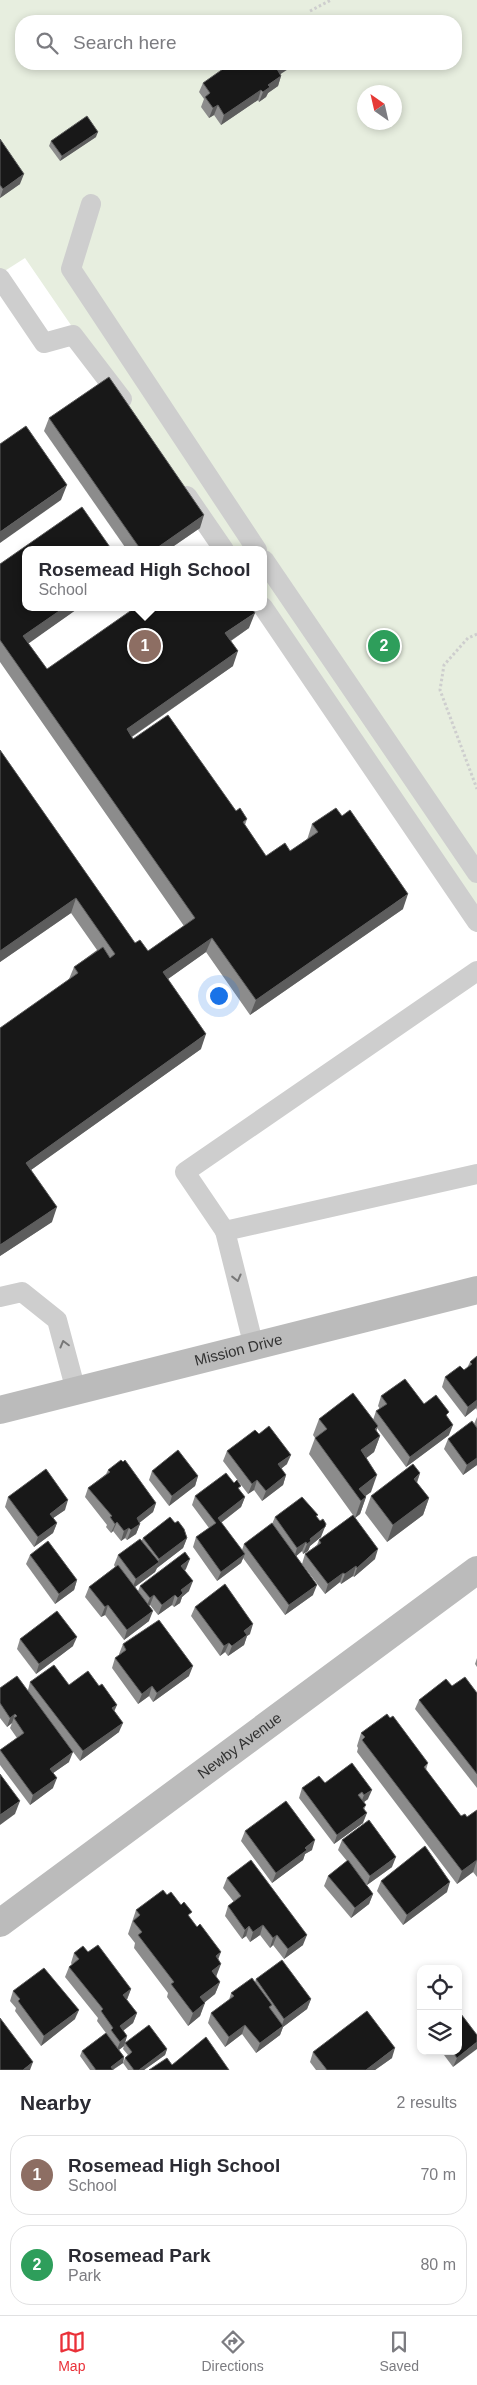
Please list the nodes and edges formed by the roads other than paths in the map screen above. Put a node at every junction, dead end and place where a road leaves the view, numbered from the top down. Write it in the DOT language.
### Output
graph roads {
  1 [pos="91,204"];
  2 [pos="0,278"];
  3 [pos="132,414"];
  4 [pos="175,478"];
  5 [pos="221,546"];
  6 [pos="254,546"];
  7 [pos="267,564"];
  8 [pos="266,611"];
  9 [pos="477,873"];
  10 [pos="477,922"];
  11 [pos="477,971"];
  12 [pos="477,1174"];
  13 [pos="226,1230"];
  14 [pos="477,1290"];
  15 [pos="0,1297"];
  16 [pos="254,1347"];
  17 [pos="76,1391"];
  18 [pos="0,1410"];
  19 [pos="477,1570"];
  20 [pos="0,1922"];
  1 -- 6 [label="lane"];
  2 -- 3 [label="lane"];
  4 -- 5 [label="lane"];
  7 -- 9 [label="lane"];
  8 -- 10 [label="lane"];
  11 -- 13 [label="lane"];
  12 -- 13 [label="lane"];
  13 -- 16 [label="lane, one-way"];
  14 -- 16 [label="street, Mission Drive"];
  17 -- 15 [label="lane, one-way"];
  16 -- 17 [label="street, Mission Drive"];
  17 -- 18 [label="street, Mission Drive"];
  19 -- 20 [label="street, Newby Avenue"];
}
